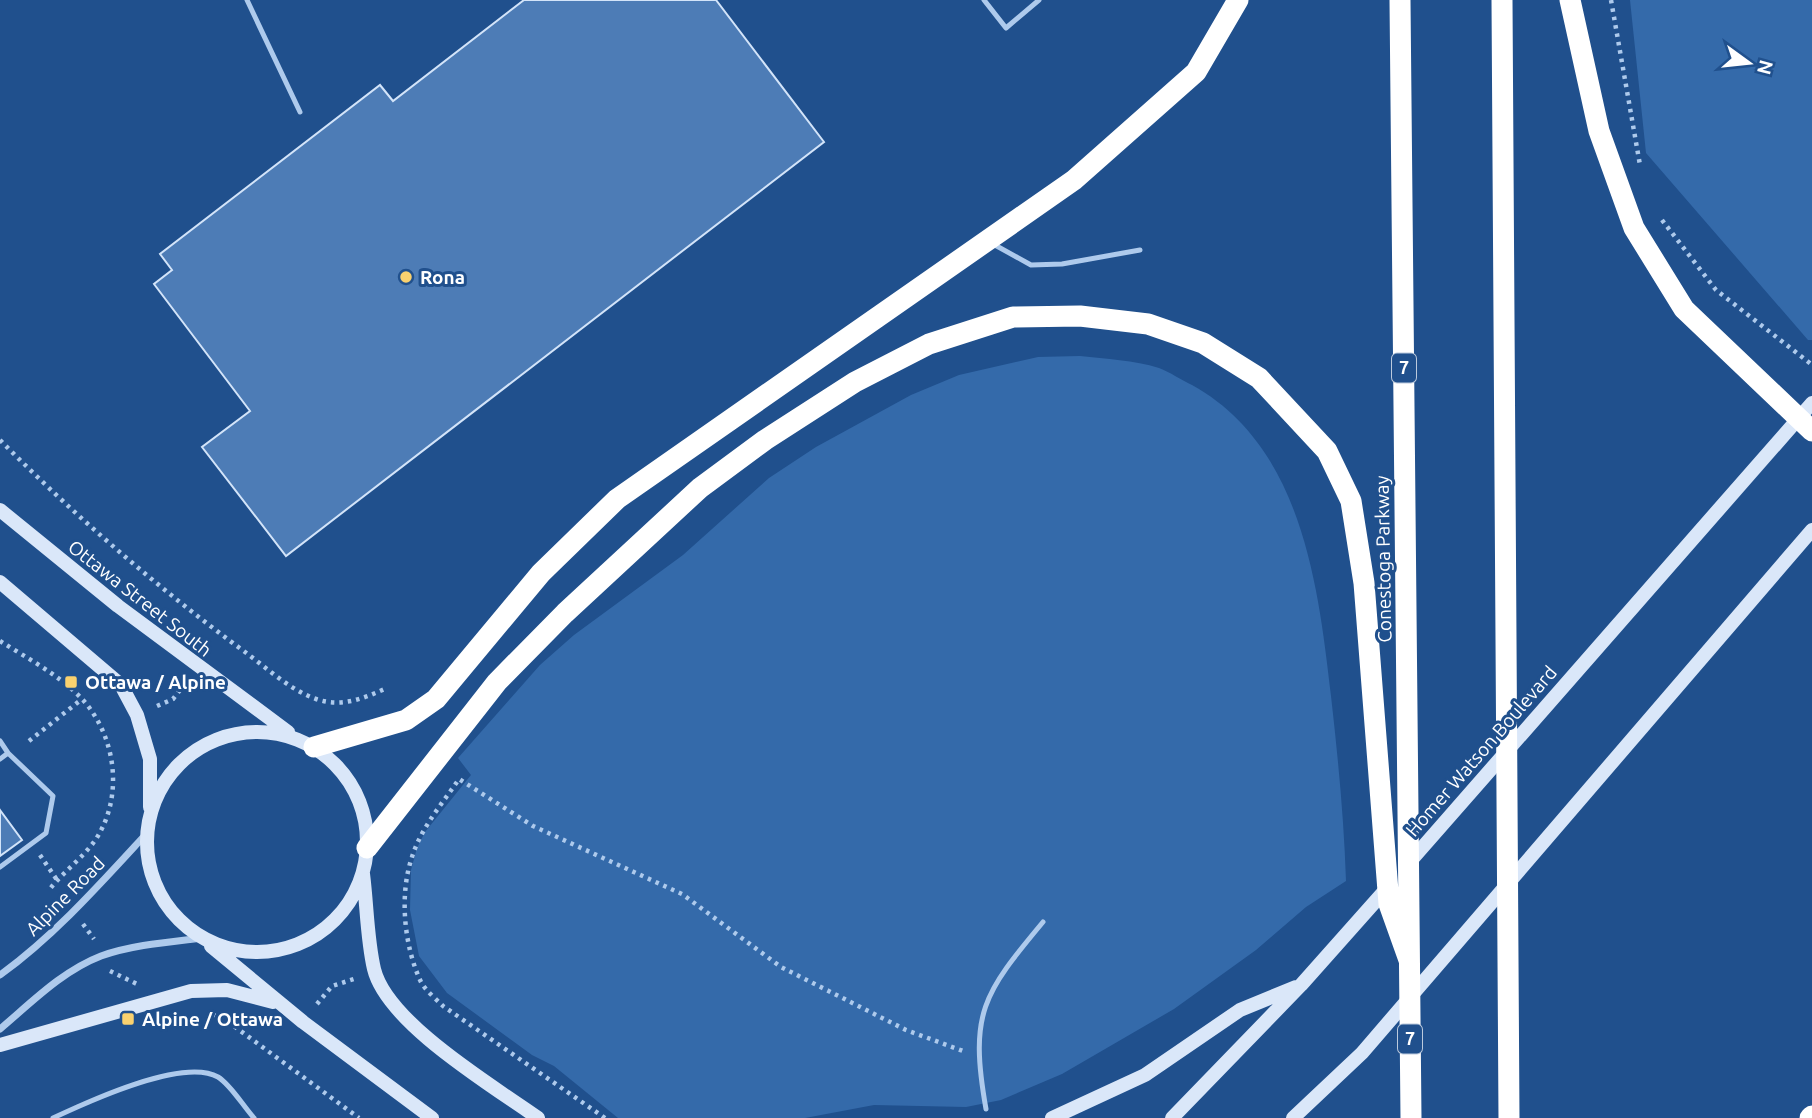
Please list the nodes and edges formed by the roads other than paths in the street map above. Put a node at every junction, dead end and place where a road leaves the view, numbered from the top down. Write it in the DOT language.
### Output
graph roads {
  1 [pos="247,0"];
  2 [pos="984,0"];
  3 [pos="1039,0"];
  4 [pos="1238,0"];
  5 [pos="1399,0"];
  6 [pos="1502,0"];
  7 [pos="1570,0"];
  8 [pos="300,113"];
  9 [pos="987,241"];
  10 [pos="1140,250"];
  11 [pos="1808,417"];
  12 [pos="0,510"];
  13 [pos="1812,530"];
  14 [pos="0,582"];
  15 [pos="295,737"];
  16 [pos="0,741"];
  17 [pos="314,747"];
  18 [pos="8,753"];
  19 [pos="0,759"];
  20 [pos="150,815"];
  21 [pos="147,834"];
  22 [pos="367,848"];
  23 [pos="0,867"];
  24 [pos="363,871"];
  25 [pos="1043,922"];
  26 [pos="202,938"];
  27 [pos="1409,960"];
  28 [pos="0,975"];
  29 [pos="1301,985"];
  30 [pos="279,1003"];
  31 [pos="0,1029"];
  32 [pos="0,1045"];
  33 [pos="986,1109"];
  34 [pos="53,1118"];
  35 [pos="254,1118"];
  36 [pos="432,1118"];
  37 [pos="538,1118"];
  38 [pos="1052,1118"];
  39 [pos="1172,1118"];
  40 [pos="1293,1118"];
  41 [pos="1411,1118"];
  42 [pos="1508,1118"];
  1 -- 8 [label="lane"];
  2 -- 3 [label="lane"];
  4 -- 9 [label="highway"];
  5 -- 27 [label="highway, Conestoga Parkway / 7"];
  6 -- 42 [label="highway"];
  7 -- 11 [label="highway"];
  9 -- 10 [label="lane"];
  9 -- 17 [label="highway"];
  11 -- 29 [label="main road, Homer Watson Boulevard"];
  12 -- 15 [label="main road, Ottawa Street South"];
  13 -- 40 [label="main road"];
  14 -- 20 [label="main road"];
  15 -- 17 [label="main road"];
  15 -- 20 [label="main road"];
  16 -- 18 [label="lane"];
  17 -- 22 [label="main road"];
  18 -- 19 [label="lane"];
  18 -- 23 [label="lane"];
  20 -- 21 [label="main road"];
  21 -- 26 [label="main road"];
  21 -- 28 [label="street, Alpine Road"];
  22 -- 24 [label="main road"];
  22 -- 27 [label="highway"];
  24 -- 26 [label="main road"];
  24 -- 37 [label="main road"];
  25 -- 33 [label="lane"];
  26 -- 30 [label="main road"];
  26 -- 31 [label="street"];
  27 -- 41 [label="highway, Conestoga Parkway / 7"];
  29 -- 38 [label="main road"];
  29 -- 39 [label="main road, Homer Watson Boulevard"];
  30 -- 32 [label="main road"];
  30 -- 36 [label="main road"];
  34 -- 35 [label="lane"];
}
